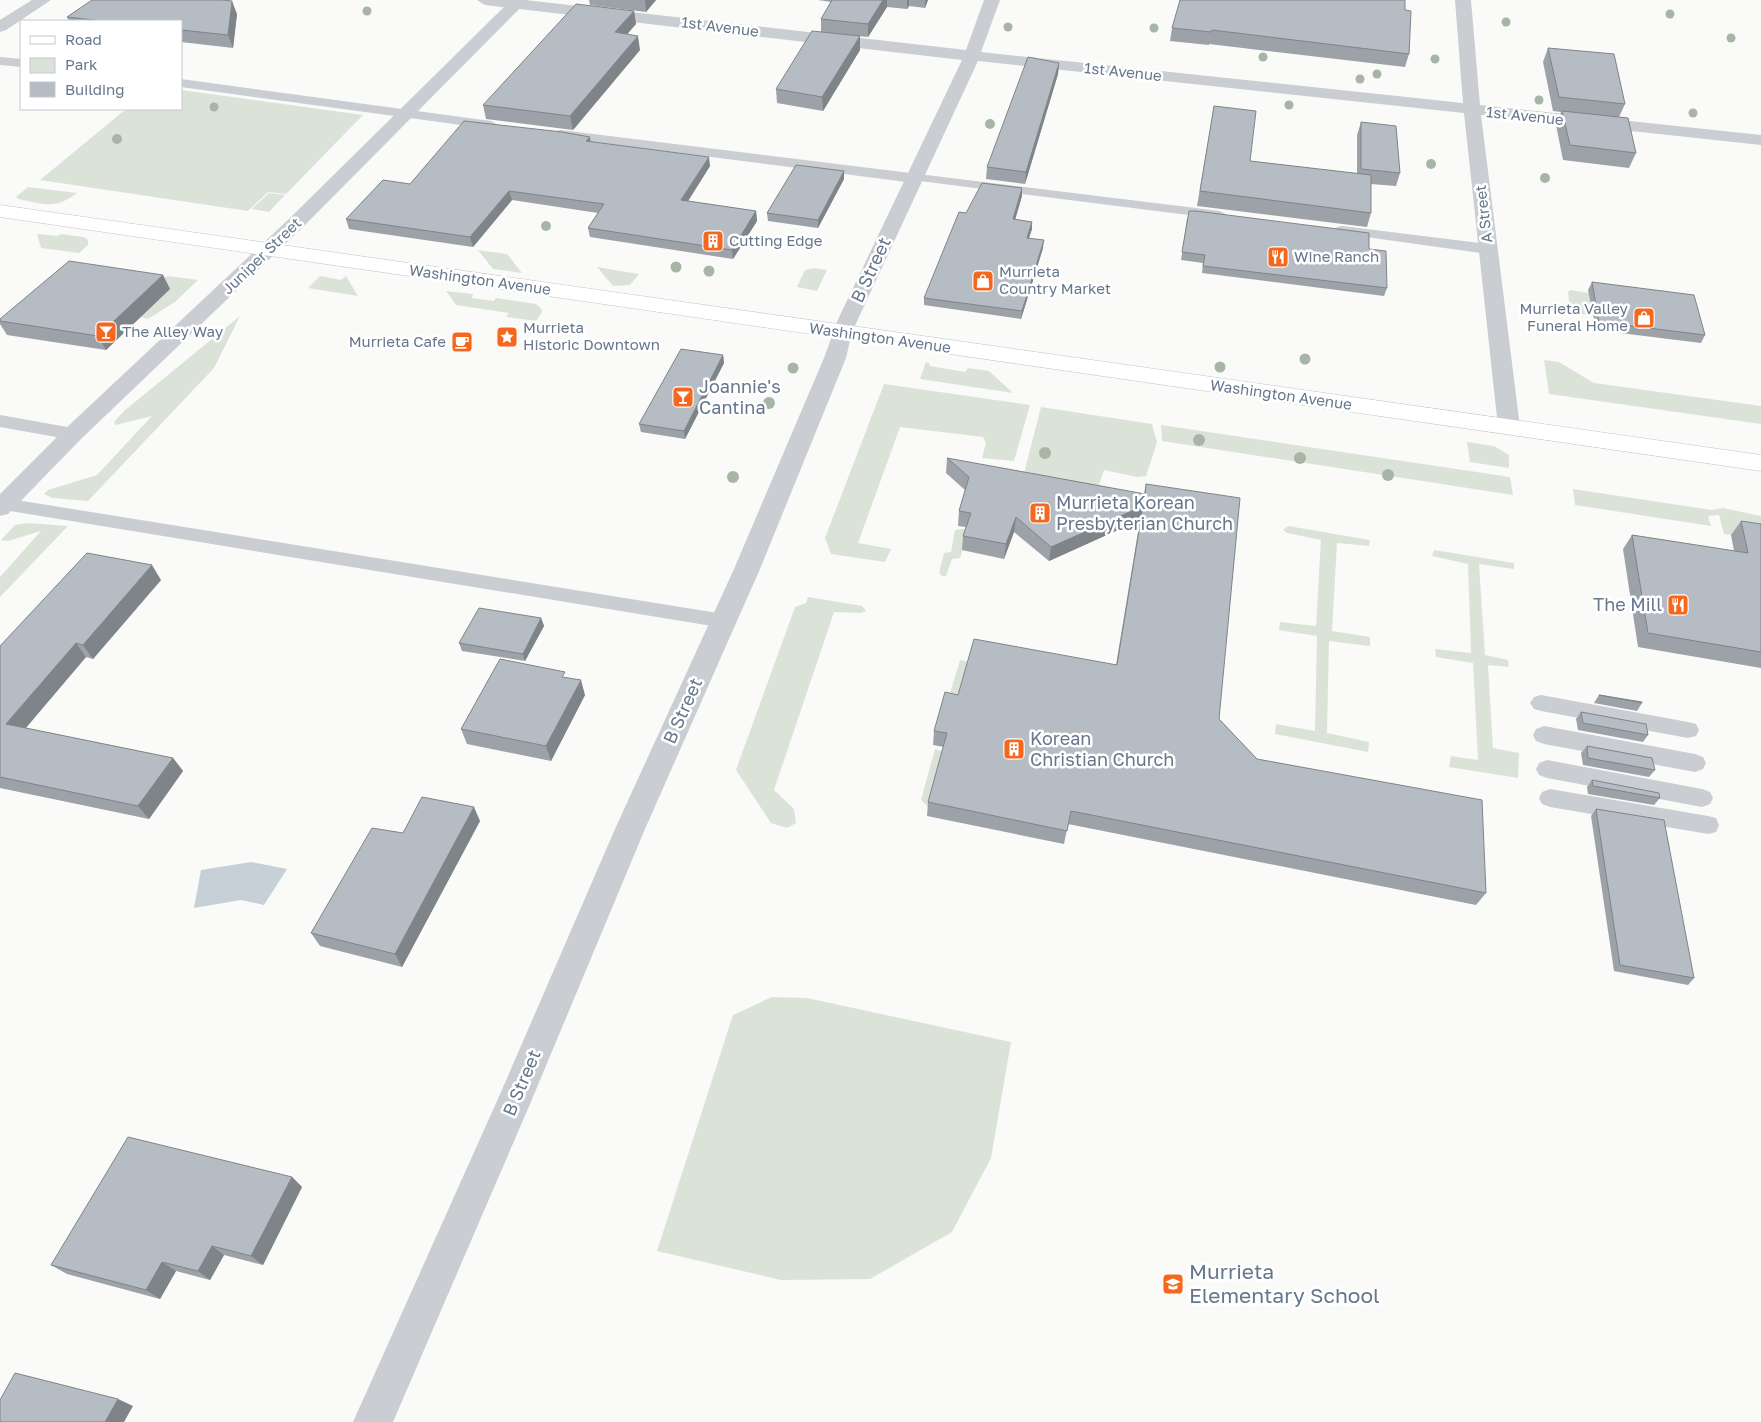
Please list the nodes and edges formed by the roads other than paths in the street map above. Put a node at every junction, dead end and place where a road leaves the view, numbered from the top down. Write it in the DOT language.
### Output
graph roads {
  1 [pos="43,0"];
  2 [pos="485,0"];
  3 [pos="992,0"];
  4 [pos="1463,0"];
  5 [pos="518,2"];
  6 [pos="0,28"];
  7 [pos="972,56"];
  8 [pos="0,61"];
  9 [pos="20,64"];
  10 [pos="182,83"];
  11 [pos="1472,110"];
  12 [pos="405,114"];
  13 [pos="503,127"];
  14 [pos="552,133"];
  15 [pos="1761,140"];
  16 [pos="914,178"];
  17 [pos="0,212"];
  18 [pos="1234,217"];
  19 [pos="1331,229"];
  20 [pos="1488,249"];
  21 [pos="268,250"];
  22 [pos="842,332"];
  23 [pos="0,421"];
  24 [pos="1509,427"];
  25 [pos="73,434"];
  26 [pos="1761,464"];
  27 [pos="2,506"];
  28 [pos="724,622"];
  29 [pos="1541,703"];
  30 [pos="1688,730"];
  31 [pos="1544,735"];
  32 [pos="1695,763"];
  33 [pos="1547,769"];
  34 [pos="1550,798"];
  35 [pos="1702,798"];
  36 [pos="1708,825"];
  37 [pos="373,1422"];
  1 -- 6 [label="street"];
  2 -- 5 [label="street, 1st Avenue"];
  3 -- 7 [label="street, B Street"];
  4 -- 11 [label="street, A Street"];
  5 -- 7 [label="street, 1st Avenue"];
  5 -- 12 [label="street, Juniper Street"];
  7 -- 11 [label="street, 1st Avenue"];
  7 -- 16 [label="street, B Street"];
  8 -- 9 [label="lane"];
  10 -- 12 [label="lane"];
  11 -- 15 [label="street, 1st Avenue"];
  11 -- 20 [label="street, A Street"];
  12 -- 13 [label="lane"];
  12 -- 21 [label="street, Juniper Street"];
  14 -- 16 [label="lane"];
  16 -- 18 [label="lane"];
  16 -- 22 [label="street, B Street"];
  17 -- 21 [label="main road, Washington Avenue"];
  19 -- 20 [label="lane"];
  20 -- 24 [label="street, A Street"];
  21 -- 22 [label="main road, Washington Avenue"];
  21 -- 25 [label="street, Juniper Street"];
  22 -- 24 [label="main road, Washington Avenue"];
  22 -- 28 [label="street, B Street"];
  23 -- 25 [label="lane"];
  24 -- 26 [label="main road, Washington Avenue"];
  25 -- 27 [label="street, Juniper Street"];
  27 -- 28 [label="lane"];
  28 -- 37 [label="street, B Street"];
  29 -- 30 [label="lane"];
  31 -- 32 [label="lane"];
  33 -- 35 [label="lane"];
  34 -- 36 [label="lane"];
}
